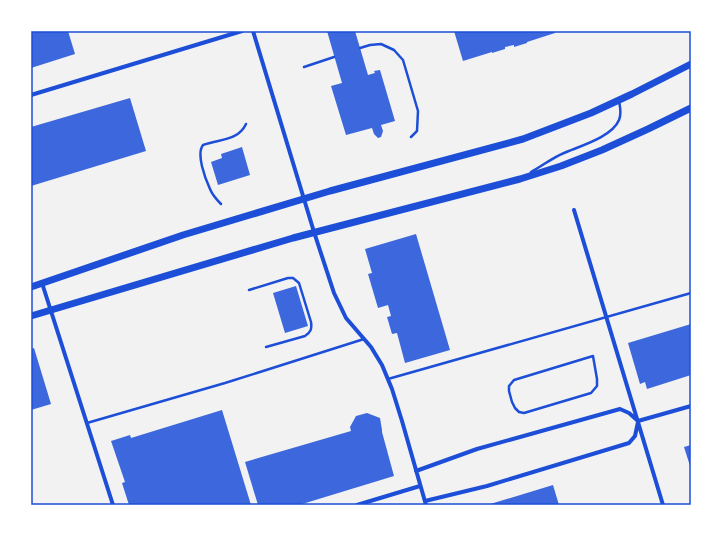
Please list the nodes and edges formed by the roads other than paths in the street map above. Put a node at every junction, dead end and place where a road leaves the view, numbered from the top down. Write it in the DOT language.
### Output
graph roads {
  1 [pos="242,31"];
  2 [pos="253,31"];
  3 [pos="360,48"];
  4 [pos="334,57"];
  5 [pos="691,64"];
  6 [pos="304,67"];
  7 [pos="31,95"];
  8 [pos="619,100"];
  9 [pos="691,108"];
  10 [pos="246,124"];
  11 [pos="410,137"];
  12 [pos="520,179"];
  13 [pos="304,199"];
  14 [pos="221,204"];
  15 [pos="574,210"];
  16 [pos="314,232"];
  17 [pos="42,283"];
  18 [pos="31,287"];
  19 [pos="249,290"];
  20 [pos="691,293"];
  21 [pos="50,310"];
  22 [pos="31,316"];
  23 [pos="606,316"];
  24 [pos="365,339"];
  25 [pos="266,347"];
  26 [pos="593,356"];
  27 [pos="388,379"];
  28 [pos="691,406"];
  29 [pos="638,421"];
  30 [pos="86,423"];
  31 [pos="416,471"];
  32 [pos="420,486"];
  33 [pos="426,503"];
  34 [pos="112,505"];
  35 [pos="357,505"];
  36 [pos="663,505"];
  1 -- 7 [label="street"];
  2 -- 13 [label="street"];
  3 -- 11 [label="lane"];
  4 -- 6 [label="lane"];
  5 -- 8 [label="street"];
  8 -- 12 [label="lane"];
  8 -- 13 [label="street"];
  9 -- 12 [label="street"];
  10 -- 14 [label="lane"];
  12 -- 16 [label="street"];
  13 -- 16 [label="street"];
  13 -- 17 [label="street"];
  15 -- 23 [label="street"];
  16 -- 21 [label="street"];
  16 -- 24 [label="street"];
  17 -- 18 [label="street"];
  17 -- 21 [label="street"];
  19 -- 25 [label="lane"];
  20 -- 23 [label="lane"];
  21 -- 22 [label="street"];
  21 -- 30 [label="street"];
  23 -- 27 [label="lane"];
  23 -- 29 [label="street"];
  24 -- 27 [label="street"];
  24 -- 30 [label="lane"];
  26 -- 26 [label="lane"];
  27 -- 31 [label="street"];
  28 -- 29 [label="street"];
  29 -- 31 [label="street"];
  29 -- 33 [label="street"];
  29 -- 36 [label="street"];
  30 -- 34 [label="street"];
  31 -- 32 [label="street"];
  32 -- 33 [label="street"];
  32 -- 35 [label="street"];
}
